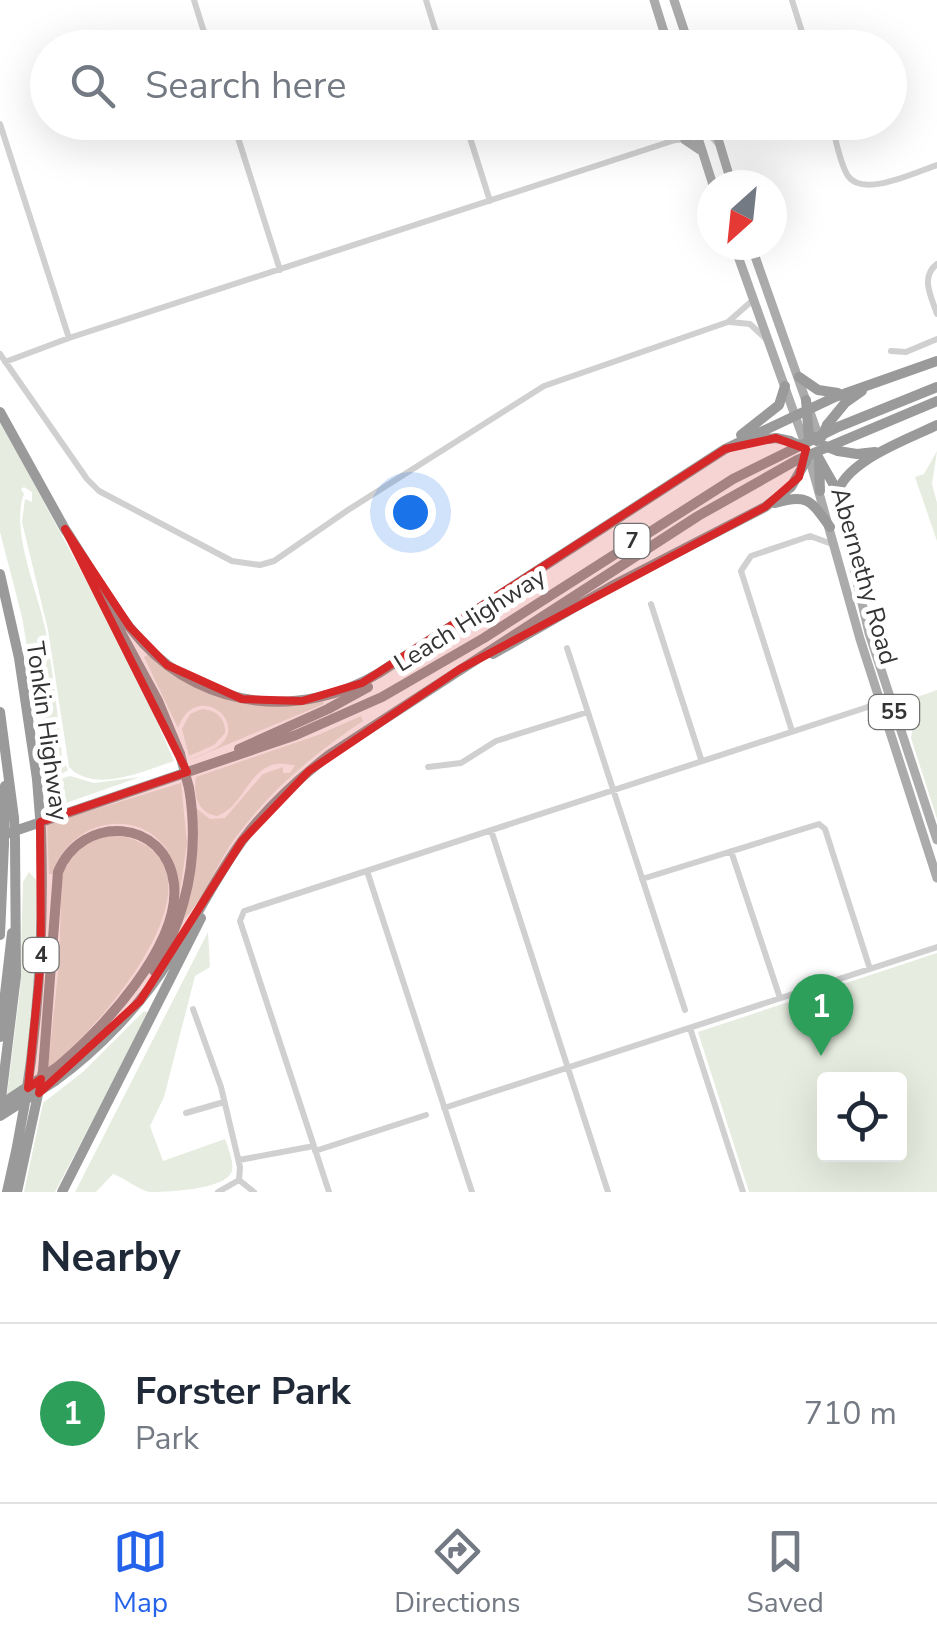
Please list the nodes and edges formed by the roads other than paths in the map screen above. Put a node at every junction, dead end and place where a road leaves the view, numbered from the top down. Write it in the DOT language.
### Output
graph roads {
  1 [pos="194,0"];
  2 [pos="426,0"];
  3 [pos="654,0"];
  4 [pos="674,0"];
  5 [pos="792,0"];
  6 [pos="203,30"];
  7 [pos="436,30"];
  8 [pos="663,30"];
  9 [pos="684,30"];
  10 [pos="801,30"];
  11 [pos="0,124"];
  12 [pos="239,140"];
  13 [pos="471,140"];
  14 [pos="680,140"];
  15 [pos="698,140"];
  16 [pos="715,140"];
  17 [pos="719,140"];
  18 [pos="837,140"];
  19 [pos="702,152"];
  20 [pos="723,154"];
  21 [pos="937,165"];
  22 [pos="709,170"];
  23 [pos="728,170"];
  24 [pos="490,201"];
  25 [pos="740,260"];
  26 [pos="756,260"];
  27 [pos="937,264"];
  28 [pos="280,270"];
  29 [pos="754,298"];
  30 [pos="937,314"];
  31 [pos="728,322"];
  32 [pos="69,338"];
  33 [pos="937,339"];
  34 [pos="769,342"];
  35 [pos="891,351"];
  36 [pos="0,354"];
  37 [pos="937,361"];
  38 [pos="6,362"];
  39 [pos="798,377"];
  40 [pos="884,379"];
  41 [pos="785,386"];
  42 [pos="937,387"];
  43 [pos="855,389"];
  44 [pos="937,401"];
  45 [pos="808,406"];
  46 [pos="0,412"];
  47 [pos="795,414"];
  48 [pos="937,426"];
  49 [pos="813,447"];
  50 [pos="725,449"];
  51 [pos="881,452"];
  52 [pos="836,491"];
  53 [pos="820,492"];
  54 [pos="764,507"];
  55 [pos="830,527"];
  56 [pos="65,529"];
  57 [pos="836,546"];
  58 [pos="0,574"];
  59 [pos="651,604"];
  60 [pos="457,624"];
  61 [pos="567,648"];
  62 [pos="460,669"];
  63 [pos="885,701"];
  64 [pos="0,712"];
  65 [pos="588,712"];
  66 [pos="792,731"];
  67 [pos="702,759"];
  68 [pos="212,763"];
  69 [pos="428,768"];
  70 [pos="613,790"];
  71 [pos="490,830"];
  72 [pos="6,840"];
  73 [pos="937,840"];
  74 [pos="732,850"];
  75 [pos="16,862"];
  76 [pos="368,871"];
  77 [pos="937,878"];
  78 [pos="642,879"];
  79 [pos="218,880"];
  80 [pos="0,935"];
  81 [pos="937,947"];
  82 [pos="870,969"];
  83 [pos="780,998"];
  84 [pos="194,1009"];
  85 [pos="685,1010"];
  86 [pos="120,1022"];
  87 [pos="690,1028"];
  88 [pos="0,1037"];
  89 [pos="568,1068"];
  90 [pos="224,1102"];
  91 [pos="444,1108"];
  92 [pos="0,1110"];
  93 [pos="186,1112"];
  94 [pos="426,1114"];
  95 [pos="314,1148"];
  96 [pos="239,1160"];
  97 [pos="238,1180"];
  98 [pos="6,1192"];
  99 [pos="18,1192"];
  100 [pos="62,1192"];
  101 [pos="218,1192"];
  102 [pos="254,1192"];
  103 [pos="329,1192"];
  104 [pos="472,1192"];
  105 [pos="608,1192"];
  106 [pos="743,1192"];
  1 -- 6 [label="street"];
  2 -- 7 [label="street"];
  3 -- 8 [label="main road"];
  4 -- 9 [label="main road"];
  5 -- 10 [label="street"];
  11 -- 32 [label="street"];
  12 -- 28 [label="street"];
  13 -- 24 [label="street"];
  14 -- 19 [label="main road"];
  14 -- 24 [label="street"];
  15 -- 19 [label="main road"];
  16 -- 20 [label="street"];
  17 -- 20 [label="main road"];
  18 -- 21 [label="street"];
  19 -- 22 [label="main road"];
  20 -- 23 [label="main road"];
  24 -- 28 [label="street"];
  25 -- 29 [label="main road"];
  26 -- 39 [label="main road"];
  27 -- 30 [label="street"];
  28 -- 32 [label="street"];
  29 -- 31 [label="street"];
  29 -- 34 [label="main road"];
  31 -- 34 [label="street"];
  31 -- 38 [label="street"];
  32 -- 38 [label="street"];
  33 -- 35 [label="street"];
  34 -- 41 [label="main road"];
  36 -- 38 [label="street"];
  37 -- 40 [label="highway, 7"];
  39 -- 43 [label="highway, 7"];
  39 -- 45 [label="main road"];
  40 -- 43 [label="highway, 7"];
  40 -- 49 [label="highway, 7"];
  41 -- 47 [label="main road"];
  41 -- 50 [label="highway"];
  42 -- 68 [label="highway, Leach Highway / 7"];
  43 -- 45 [label="highway, 7"];
  44 -- 62 [label="highway, Leach Highway / 7"];
  45 -- 47 [label="highway"];
  45 -- 49 [label="highway"];
  46 -- 56 [label="highway"];
  47 -- 49 [label="highway"];
  47 -- 50 [label="highway"];
  48 -- 51 [label="highway"];
  49 -- 50 [label="highway, bridge"];
  49 -- 51 [label="highway, bridge"];
  49 -- 52 [label="highway"];
  49 -- 53 [label="highway"];
  49 -- 54 [label="highway, 7"];
  50 -- 60 [label="highway"];
  51 -- 52 [label="highway"];
  52 -- 63 [label="main road, Abernethy Road / 55"];
  53 -- 55 [label="main road, Abernethy Road / 55"];
  54 -- 55 [label="highway, 7"];
  54 -- 62 [label="highway, 7"];
  55 -- 57 [label="main road, Abernethy Road / 55"];
  56 -- 60 [label="highway"];
  56 -- 86 [label="highway, bridge"];
  57 -- 63 [label="main road, Abernethy Road / 55"];
  57 -- 66 [label="street"];
  58 -- 98 [label="highway, Tonkin Highway / 4, bridge"];
  59 -- 67 [label="street"];
  60 -- 68 [label="highway"];
  61 -- 65 [label="street"];
  62 -- 79 [label="highway, Leach Highway / 7"];
  63 -- 66 [label="street"];
  63 -- 73 [label="main road, Abernethy Road / 55"];
  63 -- 77 [label="main road, Abernethy Road / 55"];
  64 -- 72 [label="highway, Tonkin Highway / 4, bridge"];
  65 -- 69 [label="street"];
  65 -- 70 [label="street"];
  66 -- 67 [label="street"];
  67 -- 70 [label="street"];
  68 -- 72 [label="highway, Leach Highway / 7"];
  70 -- 71 [label="street"];
  70 -- 78 [label="street"];
  71 -- 76 [label="street"];
  71 -- 89 [label="street"];
  72 -- 75 [label="highway, Tonkin Highway / 4"];
  72 -- 80 [label="highway"];
  74 -- 78 [label="street"];
  74 -- 82 [label="street"];
  74 -- 83 [label="street"];
  75 -- 88 [label="highway"];
  75 -- 92 [label="highway, Tonkin Highway / 4"];
  76 -- 91 [label="street"];
  76 -- 95 [label="street"];
  78 -- 85 [label="street"];
  79 -- 86 [label="highway"];
  79 -- 100 [label="highway"];
  81 -- 82 [label="street"];
  82 -- 83 [label="street"];
  83 -- 87 [label="street"];
  84 -- 90 [label="street"];
  86 -- 92 [label="highway, bridge"];
  87 -- 89 [label="street"];
  87 -- 106 [label="street"];
  89 -- 91 [label="street"];
  89 -- 105 [label="street"];
  90 -- 93 [label="street"];
  90 -- 96 [label="street"];
  91 -- 104 [label="street"];
  92 -- 99 [label="highway, bridge"];
  94 -- 95 [label="street"];
  95 -- 96 [label="street"];
  95 -- 103 [label="street"];
  96 -- 97 [label="street"];
  97 -- 101 [label="street"];
  97 -- 102 [label="street"];
}
